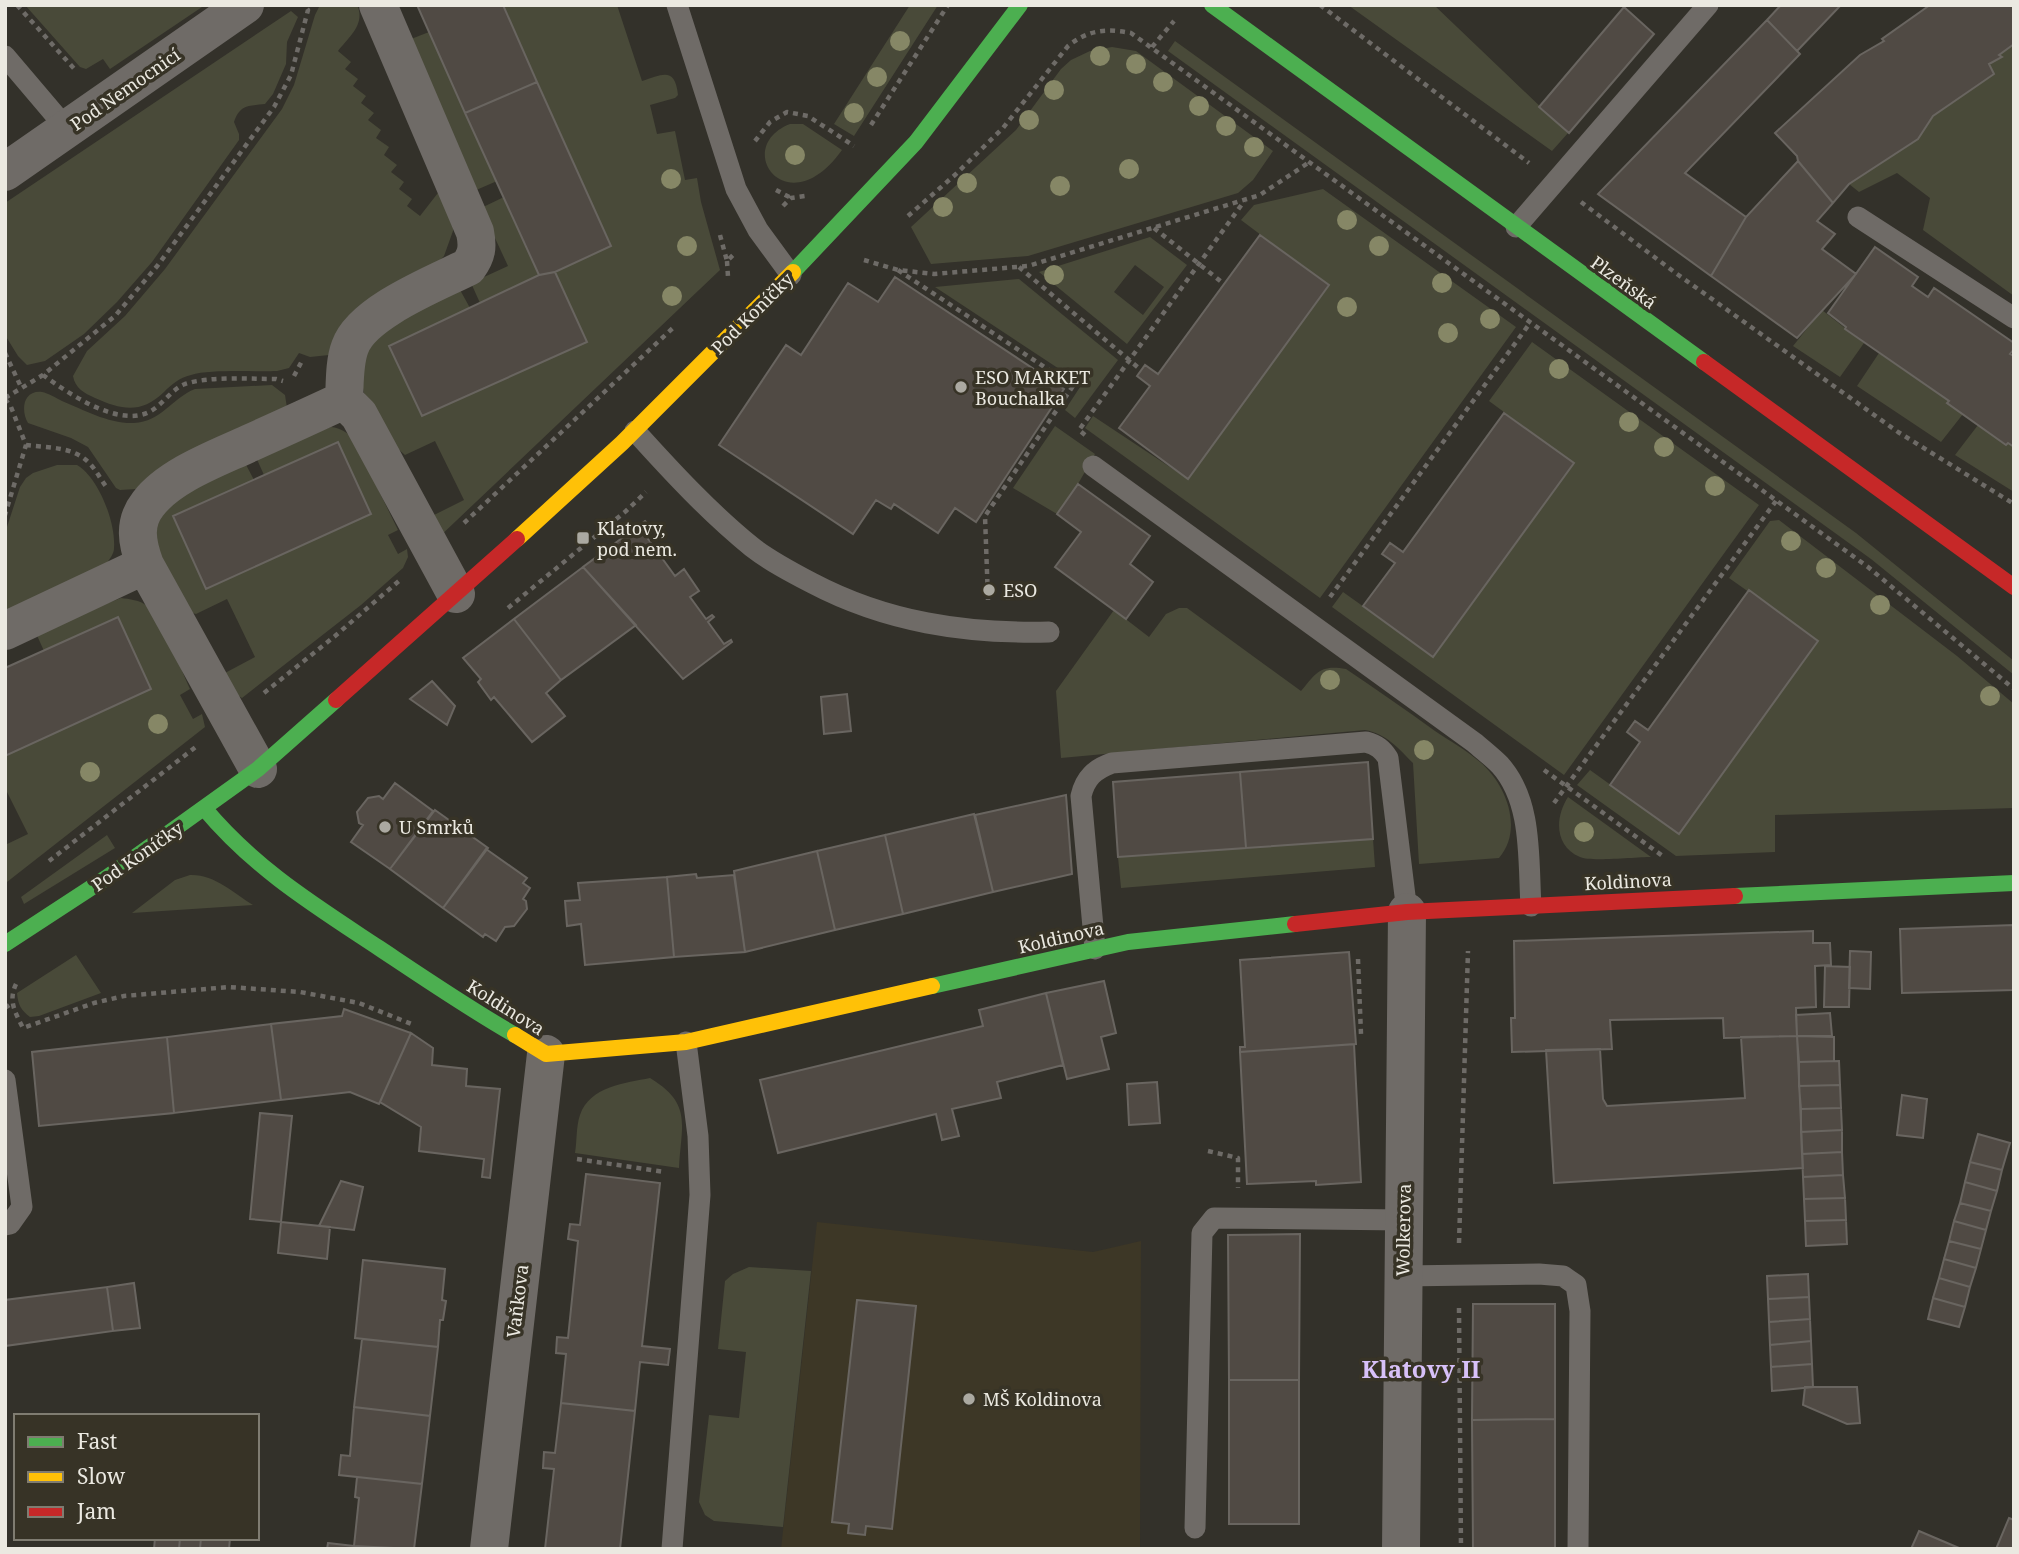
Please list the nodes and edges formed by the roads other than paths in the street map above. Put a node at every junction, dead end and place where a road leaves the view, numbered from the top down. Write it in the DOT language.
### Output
graph roads {
  1 [pos="244,5"];
  2 [pos="378,5"];
  3 [pos="677,5"];
  4 [pos="1020,5"];
  5 [pos="1212,5"];
  6 [pos="1708,5"];
  7 [pos="5,56"];
  8 [pos="67,129"];
  9 [pos="5,172"];
  10 [pos="1858,217"];
  11 [pos="1516,228"];
  12 [pos="790,275"];
  13 [pos="2014,318"];
  14 [pos="344,400"];
  15 [pos="635,431"];
  16 [pos="1093,466"];
  17 [pos="145,565"];
  18 [pos="2014,587"];
  19 [pos="456,594"];
  20 [pos="5,631"];
  21 [pos="1049,632"];
  22 [pos="258,769"];
  23 [pos="204,808"];
  24 [pos="2014,883"];
  25 [pos="1531,905"];
  26 [pos="1407,912"];
  27 [pos="8,935"];
  28 [pos="1095,949"];
  29 [pos="686,1042"];
  30 [pos="546,1054"];
  31 [pos="5,1080"];
  32 [pos="1404,1220"];
  33 [pos="5,1226"];
  34 [pos="1403,1276"];
  35 [pos="1195,1528"];
  36 [pos="489,1549"];
  37 [pos="672,1549"];
  38 [pos="1401,1549"];
  39 [pos="1578,1549"];
  1 -- 8 [label="street, Pod Nemocnicí"];
  2 -- 14 [label="street"];
  3 -- 12 [label="lane"];
  4 -- 12 [label="street, Pod Koníčky"];
  5 -- 11 [label="street, Plzeňská"];
  6 -- 11 [label="lane"];
  7 -- 8 [label="lane"];
  8 -- 9 [label="street, Pod Nemocnicí"];
  10 -- 13 [label="lane"];
  11 -- 18 [label="street, Plzeňská"];
  12 -- 15 [label="street, Pod Koníčky"];
  14 -- 17 [label="street"];
  14 -- 19 [label="street"];
  15 -- 19 [label="street, Pod Koníčky"];
  15 -- 21 [label="lane"];
  16 -- 25 [label="lane"];
  17 -- 20 [label="street"];
  17 -- 22 [label="street"];
  19 -- 22 [label="street, Pod Koníčky"];
  22 -- 23 [label="street, Pod Koníčky"];
  23 -- 27 [label="street, Pod Koníčky"];
  23 -- 30 [label="street, Koldinova"];
  24 -- 25 [label="street, Koldinova"];
  25 -- 26 [label="street, Koldinova"];
  26 -- 28 [label="street, Koldinova"];
  26 -- 28 [label="lane"];
  26 -- 32 [label="street, Wolkerova"];
  28 -- 29 [label="street, Koldinova"];
  29 -- 30 [label="street, Koldinova"];
  29 -- 37 [label="lane"];
  30 -- 36 [label="street, Vaňkova"];
  31 -- 33 [label="lane"];
  32 -- 34 [label="street, Wolkerova"];
  32 -- 35 [label="lane"];
  34 -- 38 [label="street, Wolkerova"];
  34 -- 39 [label="lane"];
}
